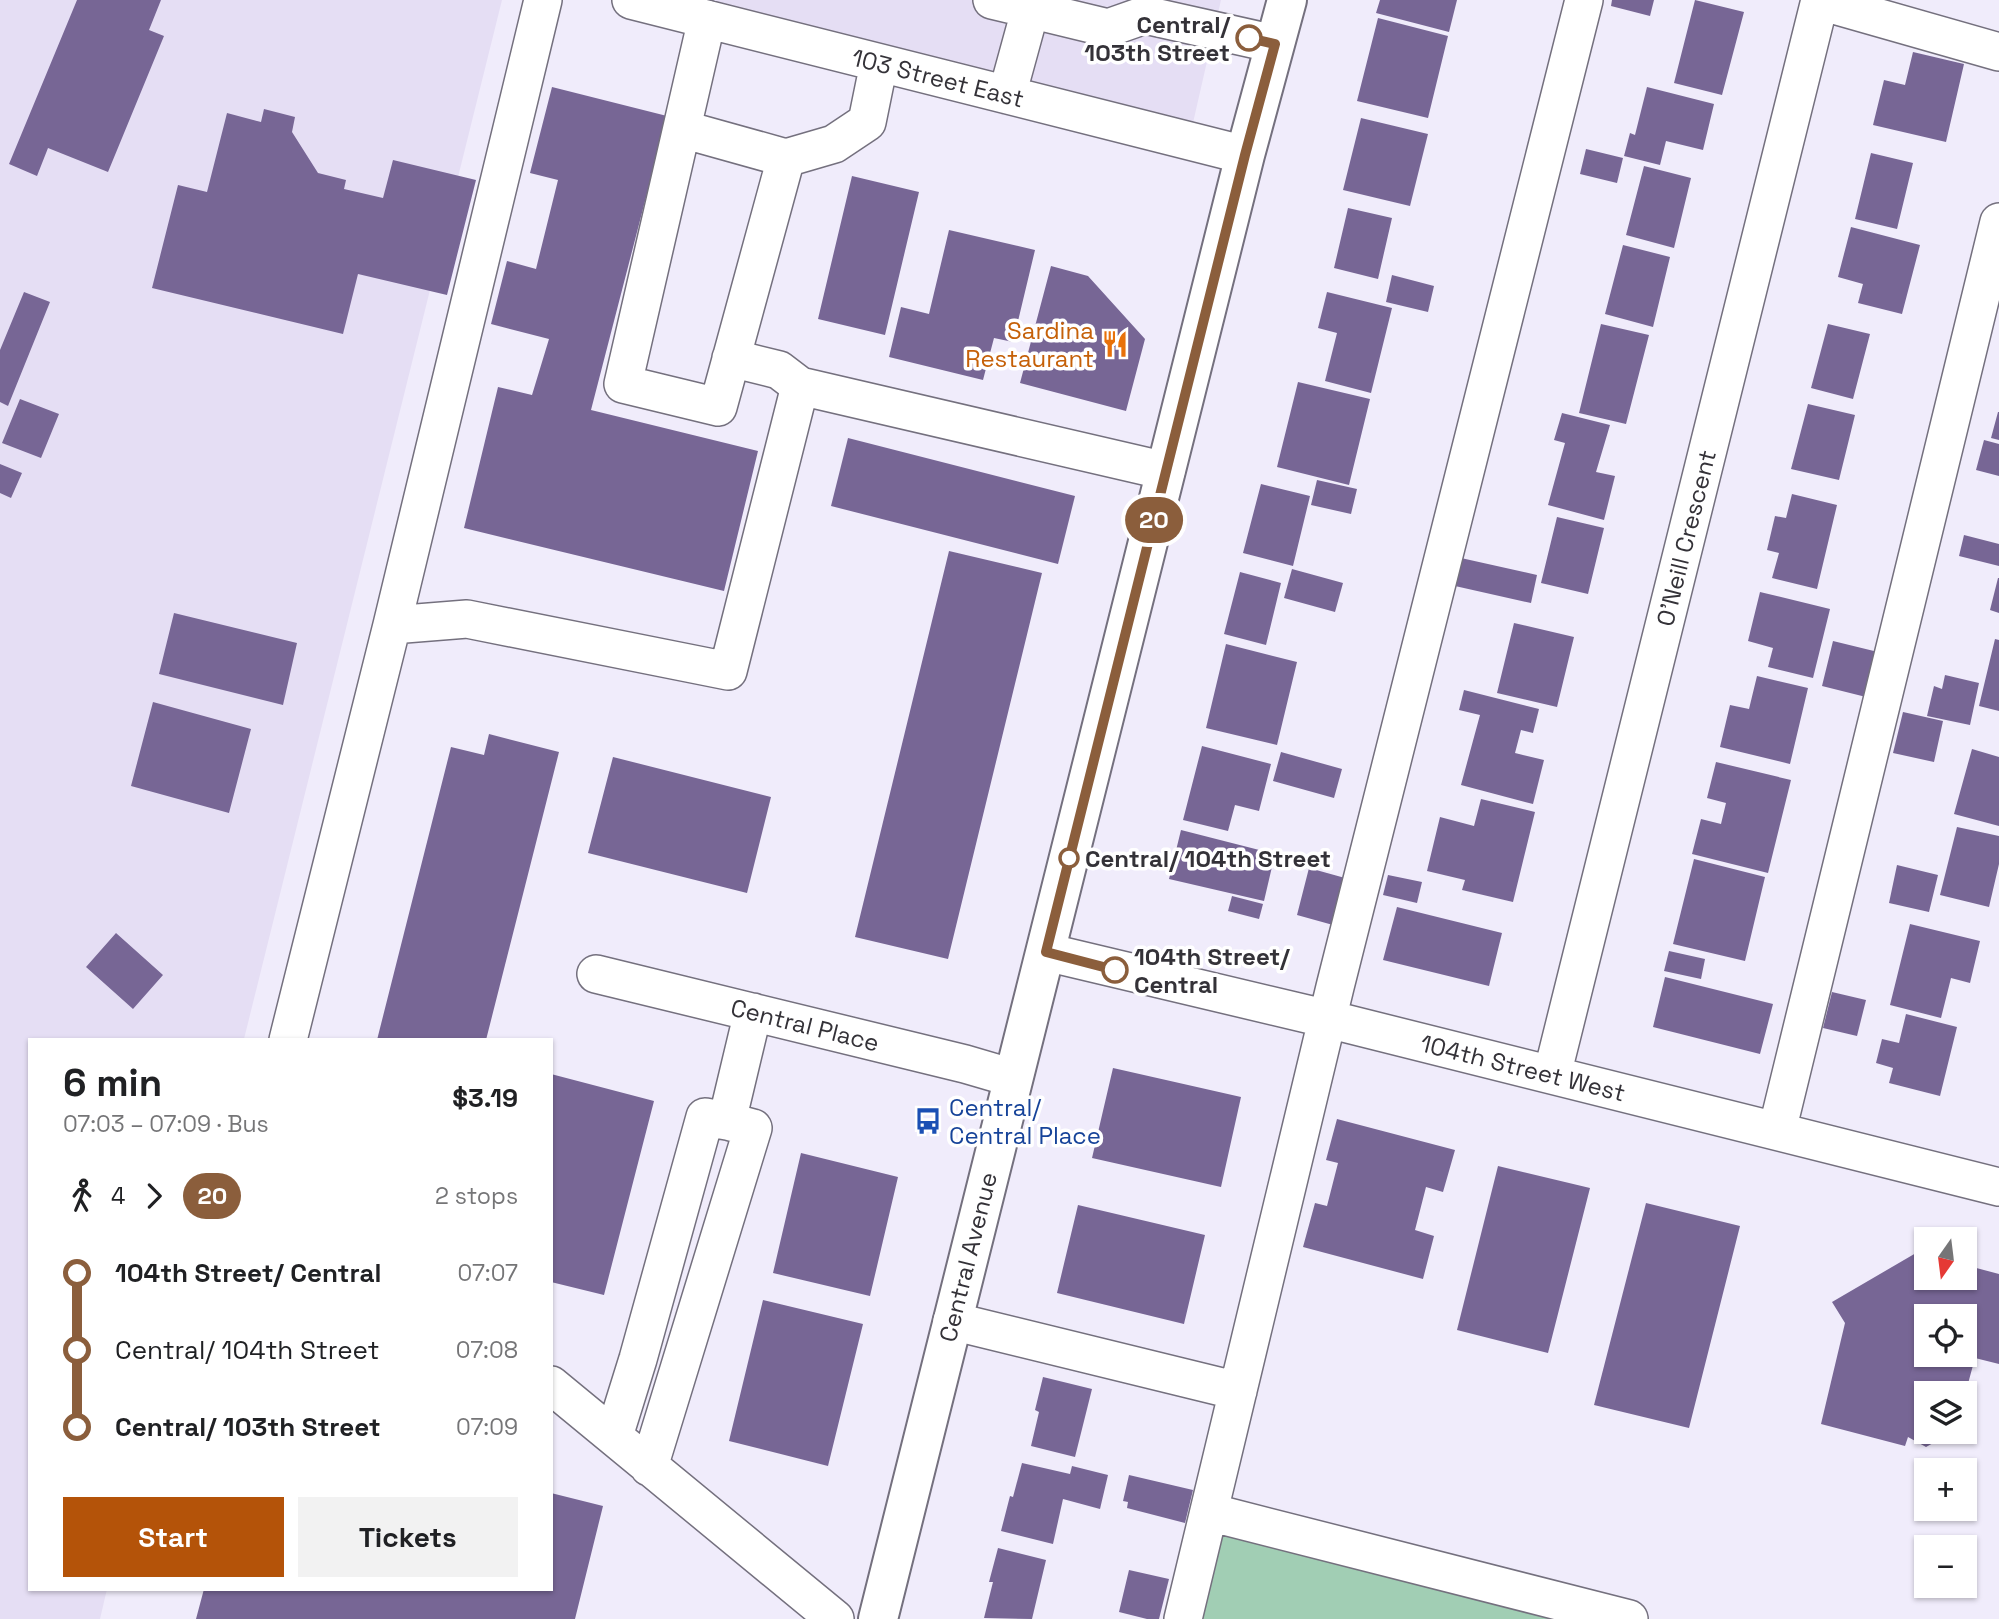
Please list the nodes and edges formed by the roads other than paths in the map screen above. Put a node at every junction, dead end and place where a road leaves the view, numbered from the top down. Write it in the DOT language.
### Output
graph roads {
  1 [pos="543,0"];
  2 [pos="631,0"];
  3 [pos="992,0"];
  4 [pos="1287,0"];
  5 [pos="1584,0"];
  6 [pos="1820,1"];
  7 [pos="1032,5"];
  8 [pos="1147,8"];
  9 [pos="749,15"];
  10 [pos="707,19"];
  11 [pos="1275,44"];
  12 [pos="1999,52"];
  13 [pos="879,63"];
  14 [pos="1007,96"];
  15 [pos="682,129"];
  16 [pos="1245,155"];
  17 [pos="786,158"];
  18 [pos="1999,222"];
  19 [pos="731,358"];
  20 [pos="800,386"];
  21 [pos="1166,471"];
  22 [pos="392,625"];
  23 [pos="1046,952"];
  24 [pos="596,974"];
  25 [pos="753,1012"];
  26 [pos="1328,1019"];
  27 [pos="289,1038"];
  28 [pos="1552,1075"];
  29 [pos="1013,1078"];
  30 [pos="727,1121"];
  31 [pos="1777,1131"];
  32 [pos="1999,1187"];
  33 [pos="952,1321"];
  34 [pos="553,1387"];
  35 [pos="1238,1391"];
  36 [pos="614,1436"];
  37 [pos="649,1466"];
  38 [pos="1209,1512"];
  39 [pos="835,1619"];
  40 [pos="878,1619"];
  41 [pos="1183,1619"];
  42 [pos="1629,1619"];
  1 -- 22 [label="street"];
  2 -- 10 [label="street, 103 Street East"];
  3 -- 7 [label="street"];
  4 -- 11 [label="main road, Central Avenue"];
  5 -- 26 [label="street"];
  6 -- 12 [label="street"];
  6 -- 28 [label="street, O'Neill Crescent"];
  7 -- 8 [label="street"];
  7 -- 14 [label="street"];
  8 -- 11 [label="street"];
  9 -- 10 [label="street, 103 Street East"];
  9 -- 13 [label="street, 103 Street East"];
  10 -- 15 [label="street"];
  11 -- 16 [label="main road, Central Avenue"];
  13 -- 14 [label="street, 103 Street East"];
  13 -- 17 [label="street"];
  14 -- 16 [label="street, 103 Street East"];
  15 -- 17 [label="street"];
  15 -- 19 [label="street"];
  16 -- 21 [label="main road, Central Avenue"];
  17 -- 19 [label="street"];
  18 -- 31 [label="street"];
  19 -- 20 [label="street"];
  20 -- 21 [label="street"];
  20 -- 22 [label="street"];
  21 -- 23 [label="main road, Central Avenue"];
  22 -- 27 [label="street"];
  23 -- 26 [label="street, 104th Street West"];
  23 -- 29 [label="main road, Central Avenue"];
  24 -- 25 [label="street, Central Place"];
  25 -- 29 [label="street, Central Place"];
  25 -- 30 [label="street"];
  26 -- 28 [label="street, 104th Street West"];
  26 -- 35 [label="street"];
  28 -- 31 [label="street, 104th Street West"];
  29 -- 33 [label="main road, Central Avenue"];
  30 -- 36 [label="street"];
  30 -- 37 [label="street"];
  31 -- 32 [label="street, 104th Street West"];
  33 -- 35 [label="street"];
  33 -- 40 [label="main road, Central Avenue"];
  34 -- 36 [label="street"];
  35 -- 38 [label="street"];
  36 -- 37 [label="street"];
  37 -- 39 [label="street"];
  38 -- 41 [label="street"];
  38 -- 42 [label="street"];
}
